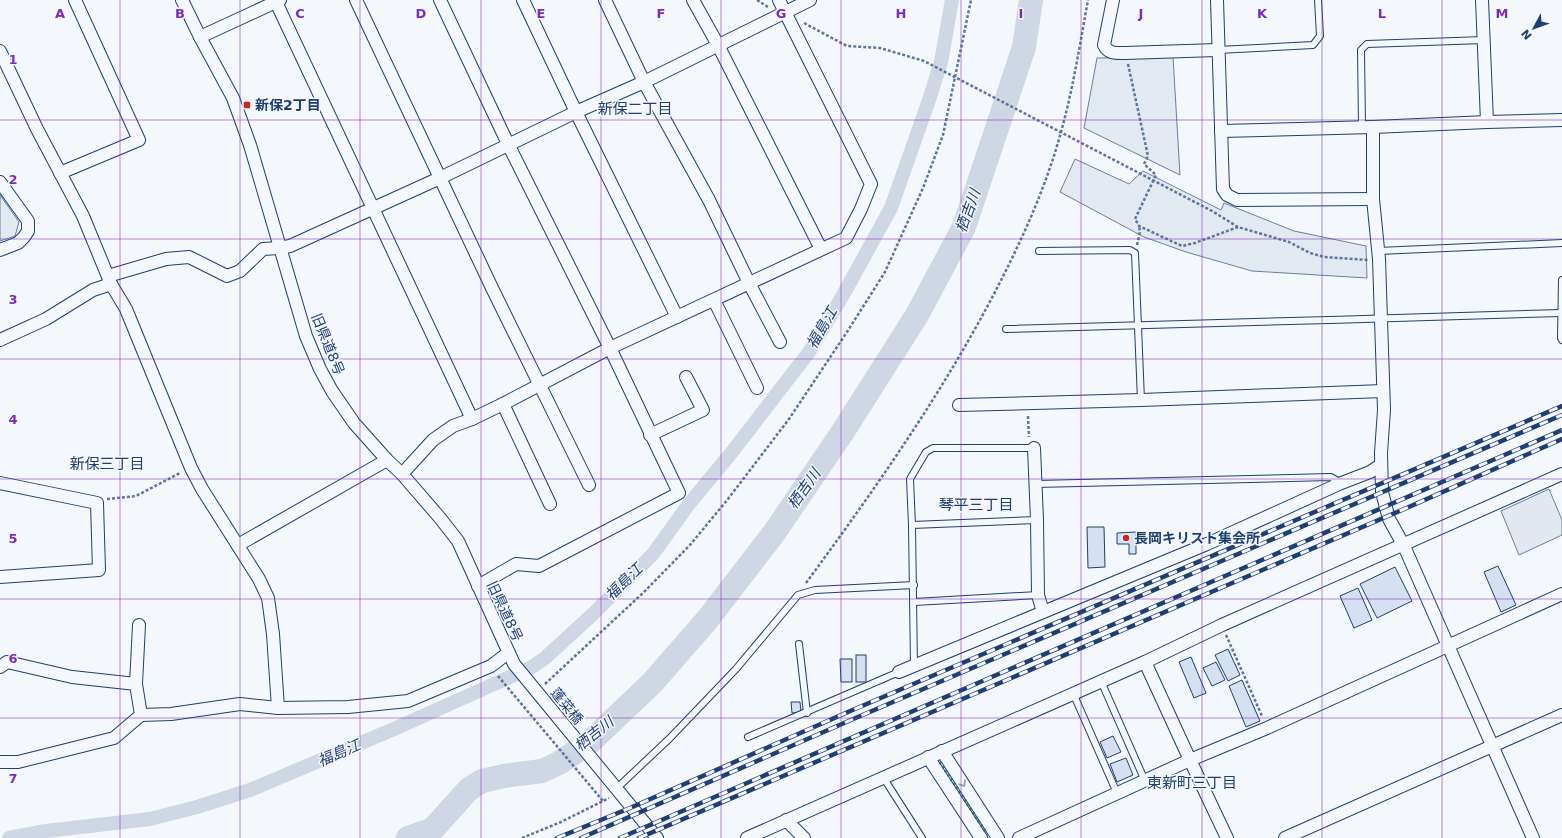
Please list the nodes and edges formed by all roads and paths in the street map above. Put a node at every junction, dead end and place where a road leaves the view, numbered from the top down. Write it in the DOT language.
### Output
graph roads {
  1 [pos="75,0"];
  2 [pos="182,0"];
  3 [pos="356,0"];
  4 [pos="440,0"];
  5 [pos="523,0"];
  6 [pos="605,0"];
  7 [pos="694,0"];
  8 [pos="757,0"];
  9 [pos="779,0"];
  10 [pos="810,0"];
  11 [pos="971,0"];
  12 [pos="1088,0"];
  13 [pos="1113,0"];
  14 [pos="1217,0"];
  15 [pos="1318,0"];
  16 [pos="1482,0"];
  17 [pos="278,1"];
  18 [pos="768,7"];
  19 [pos="785,11"];
  20 [pos="800,18"];
  21 [pos="200,37"];
  22 [pos="1484,40"];
  23 [pos="718,45"];
  24 [pos="1217,50"];
  25 [pos="0,51"];
  26 [pos="1126,53"];
  27 [pos="956,78"];
  28 [pos="644,82"];
  29 [pos="576,112"];
  30 [pos="1562,120"];
  31 [pos="1487,122"];
  32 [pos="1367,127"];
  33 [pos="1221,131"];
  34 [pos="1061,133"];
  35 [pos="508,144"];
  36 [pos="60,173"];
  37 [pos="440,178"];
  38 [pos="1153,180"];
  39 [pos="0,182"];
  40 [pos="1373,199"];
  41 [pos="373,208"];
  42 [pos="1139,226"];
  43 [pos="1238,227"];
  44 [pos="1562,243"];
  45 [pos="279,248"];
  46 [pos="821,249"];
  47 [pos="0,250"];
  48 [pos="1039,251"];
  49 [pos="1378,251"];
  50 [pos="1135,252"];
  51 [pos="1366,260"];
  52 [pos="110,280"];
  53 [pos="1562,280"];
  54 [pos="749,283"];
  55 [pos="714,300"];
  56 [pos="1561,313"];
  57 [pos="677,317"];
  58 [pos="1380,318"];
  59 [pos="1139,326"];
  60 [pos="1006,329"];
  61 [pos="0,340"];
  62 [pos="1562,340"];
  63 [pos="780,342"];
  64 [pos="610,348"];
  65 [pos="686,377"];
  66 [pos="540,385"];
  67 [pos="757,388"];
  68 [pos="1383,391"];
  69 [pos="1141,400"];
  70 [pos="1028,403"];
  71 [pos="503,404"];
  72 [pos="959,404"];
  73 [pos="472,419"];
  74 [pos="650,435"];
  75 [pos="1034,448"];
  76 [pos="387,460"];
  77 [pos="1381,465"];
  78 [pos="191,468"];
  79 [pos="402,474"];
  80 [pos="1562,474"];
  81 [pos="0,483"];
  82 [pos="1341,483"];
  83 [pos="1036,484"];
  84 [pos="588,485"];
  85 [pos="97,503"];
  86 [pos="550,504"];
  87 [pos="1037,520"];
  88 [pos="912,525"];
  89 [pos="238,545"];
  90 [pos="1404,546"];
  91 [pos="0,577"];
  92 [pos="914,585"];
  93 [pos="478,586"];
  94 [pos="1562,594"];
  95 [pos="798,595"];
  96 [pos="1038,595"];
  97 [pos="914,602"];
  98 [pos="1043,612"];
  99 [pos="139,625"];
  100 [pos="1222,625"];
  101 [pos="799,644"];
  102 [pos="1448,645"];
  103 [pos="511,658"];
  104 [pos="1145,662"];
  105 [pos="0,667"];
  106 [pos="914,667"];
  107 [pos="495,672"];
  108 [pos="899,672"];
  109 [pos="1101,681"];
  110 [pos="136,684"];
  111 [pos="536,692"];
  112 [pos="1072,693"];
  113 [pos="278,708"];
  114 [pos="807,713"];
  115 [pos="141,715"];
  116 [pos="1562,715"];
  117 [pos="1268,728"];
  118 [pos="748,737"];
  119 [pos="1492,746"];
  120 [pos="942,751"];
  121 [pos="928,757"];
  122 [pos="1190,760"];
  123 [pos="0,762"];
  124 [pos="883,777"];
  125 [pos="1145,781"];
  126 [pos="615,789"];
  127 [pos="1117,793"];
  128 [pos="603,801"];
  129 [pos="786,820"];
  130 [pos="522,838"];
  131 [pos="657,838"];
  132 [pos="747,838"];
  133 [pos="804,838"];
  134 [pos="922,838"];
  135 [pos="981,838"];
  136 [pos="998,838"];
  137 [pos="1019,838"];
  138 [pos="1228,838"];
  139 [pos="1285,838"];
  140 [pos="1533,838"];
  1 -- 36 [label="street"];
  2 -- 21 [label="street, 旧県道8号"];
  3 -- 37 [label="street"];
  4 -- 35 [label="street"];
  5 -- 29 [label="street"];
  6 -- 28 [label="street"];
  7 -- 23 [label="street"];
  8 -- 18 [label="path"];
  9 -- 19 [label="street"];
  10 -- 19 [label="street"];
  11 -- 27 [label="path"];
  12 -- 34 [label="path"];
  13 -- 26 [label="street"];
  14 -- 24 [label="street"];
  15 -- 24 [label="lane"];
  16 -- 22 [label="street"];
  17 -- 21 [label="street"];
  17 -- 41 [label="street"];
  19 -- 23 [label="street"];
  19 -- 46 [label="street"];
  20 -- 27 [label="path"];
  21 -- 45 [label="street, 旧県道8号"];
  22 -- 31 [label="street"];
  22 -- 32 [label="lane"];
  23 -- 28 [label="street"];
  23 -- 46 [label="street"];
  24 -- 26 [label="street"];
  24 -- 33 [label="street"];
  25 -- 36 [label="street"];
  26 -- 38 [label="path"];
  27 -- 34 [label="path"];
  27 -- 111 [label="path"];
  28 -- 29 [label="street"];
  28 -- 54 [label="street"];
  29 -- 35 [label="street"];
  29 -- 57 [label="street"];
  30 -- 31 [label="street"];
  31 -- 32 [label="street"];
  32 -- 33 [label="street"];
  32 -- 40 [label="street"];
  33 -- 40 [label="street"];
  34 -- 38 [label="path"];
  34 -- 95 [label="path"];
  35 -- 37 [label="street"];
  35 -- 64 [label="street"];
  36 -- 52 [label="street"];
  37 -- 41 [label="street"];
  37 -- 66 [label="street"];
  38 -- 42 [label="path"];
  38 -- 43 [label="path"];
  39 -- 47 [label="street"];
  40 -- 49 [label="street"];
  41 -- 45 [label="street"];
  41 -- 73 [label="street"];
  42 -- 43 [label="path"];
  42 -- 50 [label="path"];
  43 -- 51 [label="path"];
  44 -- 49 [label="lane"];
  45 -- 52 [label="street"];
  45 -- 76 [label="street, 旧県道8号"];
  46 -- 54 [label="street"];
  48 -- 50 [label="lane"];
  49 -- 58 [label="street"];
  50 -- 59 [label="lane"];
  52 -- 61 [label="street"];
  52 -- 78 [label="street"];
  53 -- 56 [label="lane"];
  54 -- 55 [label="street"];
  54 -- 63 [label="street"];
  55 -- 57 [label="street"];
  55 -- 67 [label="street"];
  56 -- 58 [label="lane"];
  56 -- 62 [label="lane"];
  57 -- 64 [label="street"];
  58 -- 59 [label="lane"];
  58 -- 68 [label="street"];
  59 -- 60 [label="lane"];
  59 -- 69 [label="lane"];
  64 -- 66 [label="street"];
  64 -- 74 [label="street"];
  65 -- 74 [label="street"];
  66 -- 71 [label="street"];
  66 -- 84 [label="street"];
  68 -- 69 [label="street"];
  68 -- 77 [label="street"];
  69 -- 70 [label="street"];
  70 -- 72 [label="street"];
  70 -- 75 [label="path"];
  71 -- 73 [label="street"];
  71 -- 86 [label="street"];
  73 -- 79 [label="street"];
  74 -- 93 [label="street"];
  75 -- 83 [label="street"];
  75 -- 88 [label="lane"];
  76 -- 79 [label="street, 旧県道8号"];
  76 -- 89 [label="street"];
  77 -- 82 [label="street"];
  77 -- 90 [label="street"];
  78 -- 85 [label="path"];
  78 -- 89 [label="street"];
  79 -- 93 [label="street, 旧県道8号"];
  80 -- 90 [label="street"];
  81 -- 85 [label="street"];
  82 -- 83 [label="lane"];
  82 -- 98 [label="street"];
  83 -- 87 [label="street"];
  85 -- 91 [label="street"];
  87 -- 88 [label="lane"];
  87 -- 96 [label="street"];
  88 -- 92 [label="lane"];
  89 -- 113 [label="street"];
  90 -- 100 [label="street"];
  90 -- 102 [label="street"];
  92 -- 95 [label="lane"];
  92 -- 97 [label="lane"];
  93 -- 103 [label="street, 旧県道8号"];
  94 -- 102 [label="street"];
  95 -- 126 [label="lane"];
  96 -- 97 [label="lane"];
  96 -- 98 [label="street"];
  97 -- 106 [label="lane"];
  98 -- 106 [label="street"];
  99 -- 110 [label="street"];
  100 -- 104 [label="street"];
  100 -- 117 [label="path"];
  101 -- 114 [label="lane"];
  102 -- 117 [label="street"];
  102 -- 119 [label="street"];
  103 -- 111 [label="street, 蓬菜橋"];
  103 -- 113 [label="street"];
  104 -- 109 [label="street"];
  104 -- 122 [label="street"];
  105 -- 110 [label="street"];
  106 -- 108 [label="street"];
  107 -- 128 [label="path"];
  108 -- 114 [label="lane"];
  109 -- 112 [label="street"];
  109 -- 125 [label="lane"];
  110 -- 115 [label="street"];
  111 -- 126 [label="street, 蓬菜橋"];
  112 -- 120 [label="street"];
  112 -- 127 [label="lane"];
  113 -- 115 [label="street"];
  114 -- 118 [label="lane"];
  115 -- 123 [label="street"];
  116 -- 119 [label="street"];
  117 -- 122 [label="street"];
  119 -- 139 [label="street"];
  119 -- 140 [label="street"];
  120 -- 121 [label="street"];
  120 -- 136 [label="street, one-way"];
  121 -- 124 [label="street"];
  121 -- 135 [label="street"];
  122 -- 125 [label="street"];
  122 -- 138 [label="street"];
  124 -- 129 [label="street"];
  124 -- 134 [label="lane"];
  125 -- 127 [label="street"];
  126 -- 128 [label="path"];
  126 -- 131 [label="street"];
  127 -- 137 [label="street"];
  128 -- 130 [label="path"];
  129 -- 132 [label="street"];
  129 -- 133 [label="street"];
}
